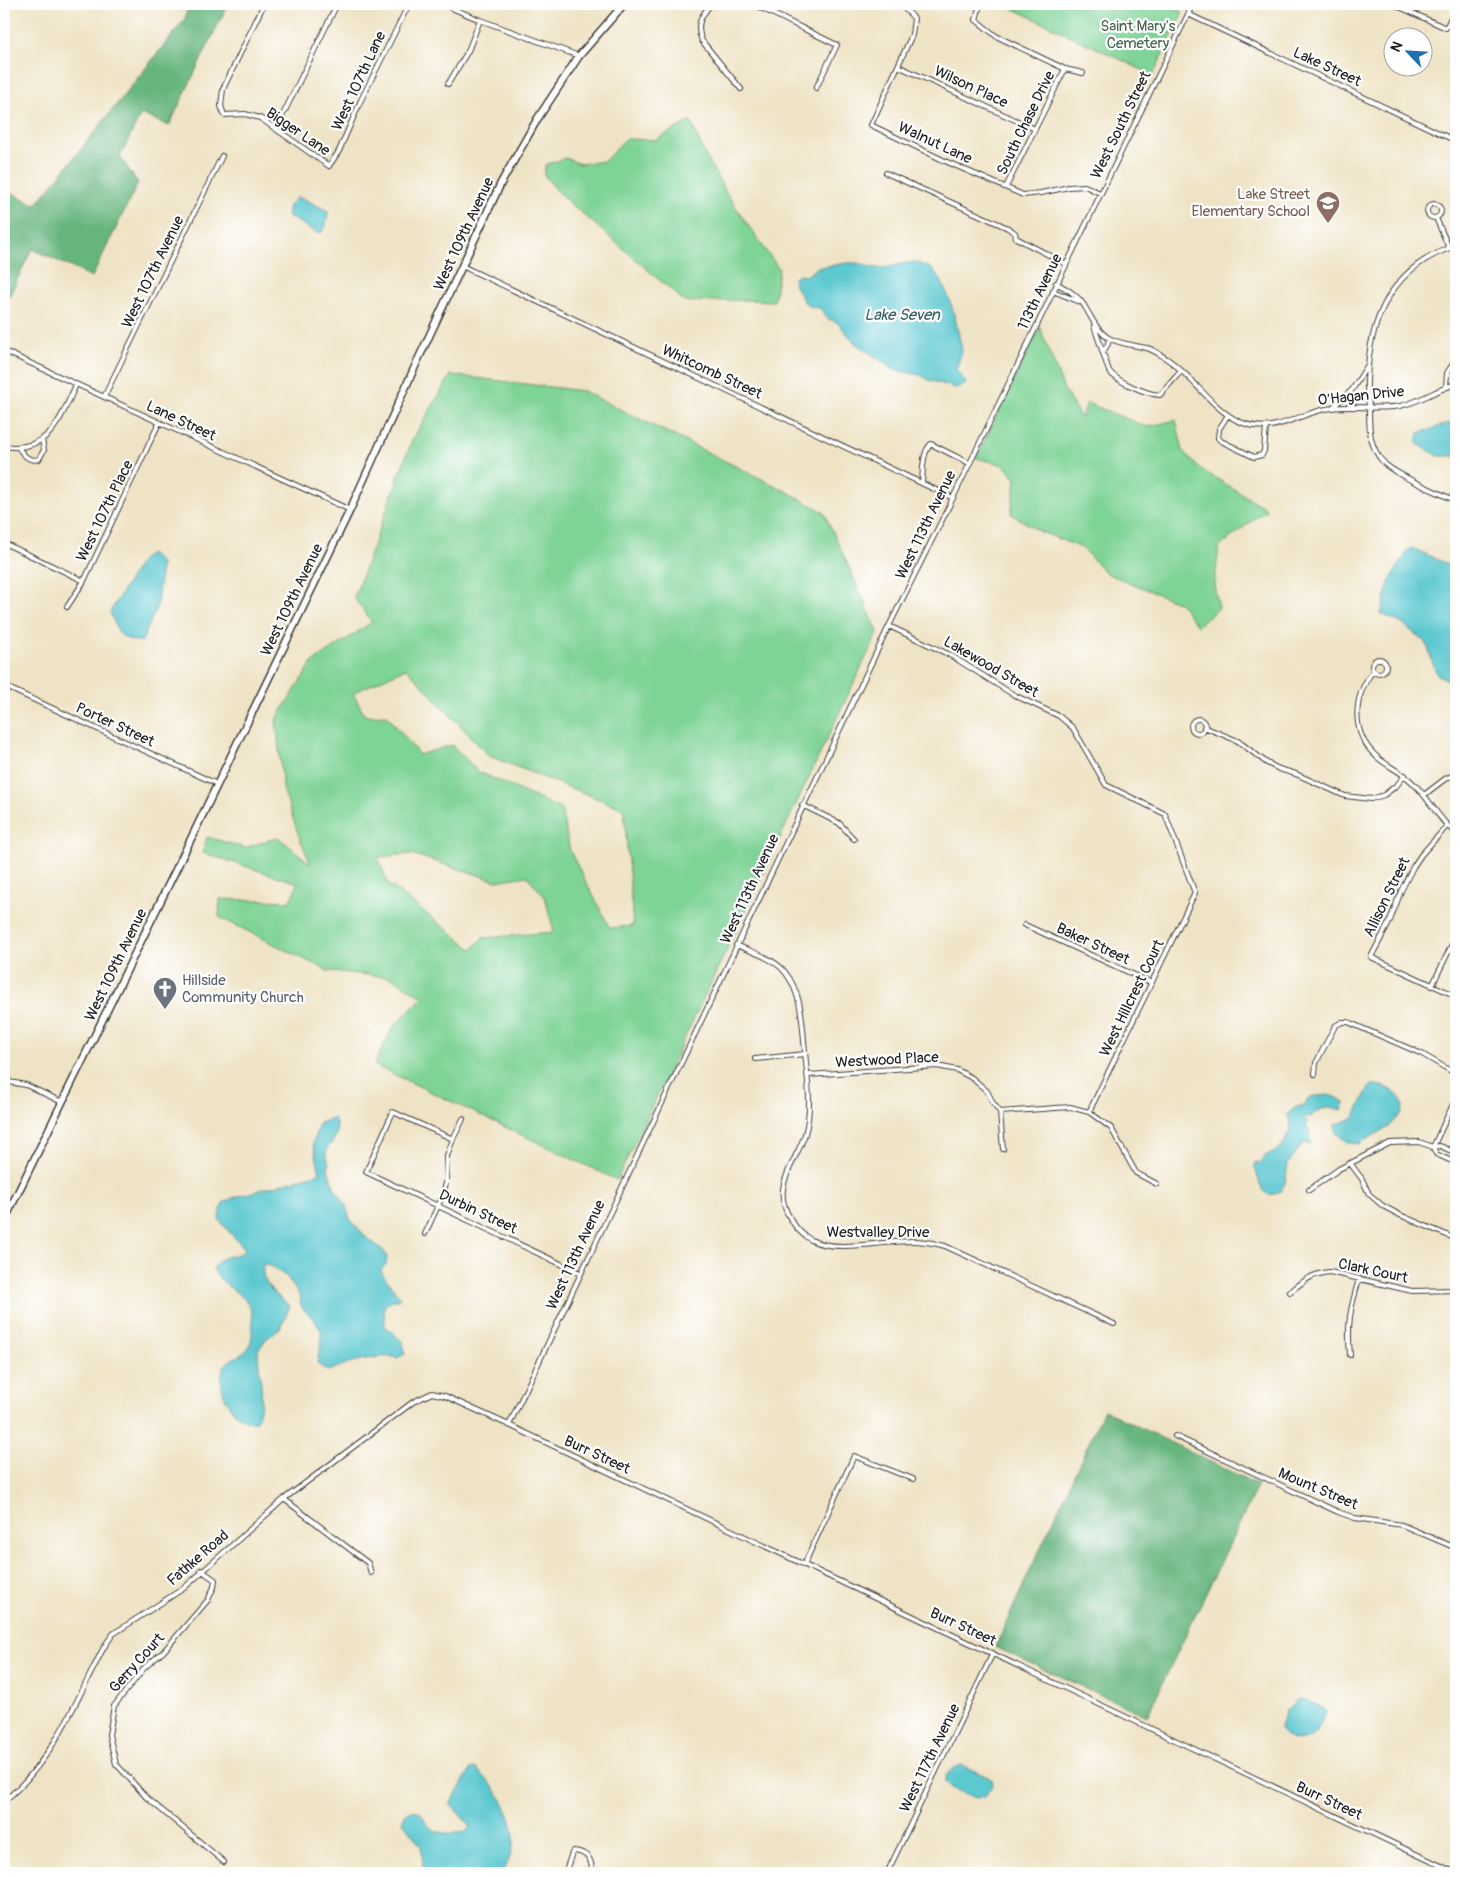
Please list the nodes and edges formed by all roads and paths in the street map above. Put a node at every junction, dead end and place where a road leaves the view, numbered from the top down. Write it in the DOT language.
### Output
graph roads {
  1 [pos="264,4"];
  2 [pos="337,4"];
  3 [pos="409,4"];
  4 [pos="442,4"];
  5 [pos="624,4"];
  6 [pos="711,4"];
  7 [pos="753,4"];
  8 [pos="900,4"];
  9 [pos="980,4"];
  10 [pos="1193,4"];
  11 [pos="1393,4"];
  12 [pos="1456,7"];
  13 [pos="1188,14"];
  14 [pos="480,20"];
  15 [pos="580,56"];
  16 [pos="898,66"];
  17 [pos="1065,69"];
  18 [pos="1083,73"];
  19 [pos="448,84"];
  20 [pos="816,88"];
  21 [pos="741,89"];
  22 [pos="276,129"];
  23 [pos="1035,129"];
  24 [pos="1456,141"];
  25 [pos="222,156"];
  26 [pos="329,166"];
  27 [pos="886,173"];
  28 [pos="1006,188"];
  29 [pos="1100,193"];
  30 [pos="1436,218"];
  31 [pos="1083,228"];
  32 [pos="1456,246"];
  33 [pos="1449,248"];
  34 [pos="1066,264"];
  35 [pos="462,266"];
  36 [pos="1056,283"];
  37 [pos="1052,291"];
  38 [pos="1082,303"];
  39 [pos="1092,319"];
  40 [pos="1109,338"];
  41 [pos="4,352"];
  42 [pos="1103,352"];
  43 [pos="1456,359"];
  44 [pos="1368,364"];
  45 [pos="1017,366"];
  46 [pos="1181,371"];
  47 [pos="1456,384"];
  48 [pos="76,385"];
  49 [pos="1446,387"];
  50 [pos="104,397"];
  51 [pos="1332,408"];
  52 [pos="1369,408"];
  53 [pos="1228,415"];
  54 [pos="159,423"];
  55 [pos="1266,427"];
  56 [pos="42,440"];
  57 [pos="4,446"];
  58 [pos="18,447"];
  59 [pos="969,463"];
  60 [pos="922,483"];
  61 [pos="953,498"];
  62 [pos="1456,501"];
  63 [pos="350,510"];
  64 [pos="4,543"];
  65 [pos="84,581"];
  66 [pos="67,607"];
  67 [pos="889,626"];
  68 [pos="1373,671"];
  69 [pos="4,686"];
  70 [pos="1204,728"];
  71 [pos="1456,774"];
  72 [pos="1405,775"];
  73 [pos="217,784"];
  74 [pos="1424,795"];
  75 [pos="802,806"];
  76 [pos="1447,826"];
  77 [pos="1456,833"];
  78 [pos="854,839"];
  79 [pos="1195,893"];
  80 [pos="1025,925"];
  81 [pos="1456,936"];
  82 [pos="736,945"];
  83 [pos="1152,983"];
  84 [pos="1432,986"];
  85 [pos="1456,996"];
  86 [pos="805,1054"];
  87 [pos="755,1059"];
  88 [pos="1315,1074"];
  89 [pos="1456,1074"];
  90 [pos="808,1076"];
  91 [pos="4,1081"];
  92 [pos="1456,1098"];
  93 [pos="62,1102"];
  94 [pos="1000,1112"];
  95 [pos="1090,1112"];
  96 [pos="463,1120"];
  97 [pos="453,1140"];
  98 [pos="1433,1147"];
  99 [pos="1003,1148"];
  100 [pos="1456,1153"];
  101 [pos="1350,1163"];
  102 [pos="1456,1163"];
  103 [pos="1156,1184"];
  104 [pos="1309,1190"];
  105 [pos="438,1206"];
  106 [pos="4,1221"];
  107 [pos="425,1234"];
  108 [pos="1456,1238"];
  109 [pos="580,1273"];
  110 [pos="1359,1279"];
  111 [pos="1456,1290"];
  112 [pos="1290,1292"];
  113 [pos="1114,1324"];
  114 [pos="1350,1355"];
  115 [pos="460,1403"];
  116 [pos="509,1425"];
  117 [pos="1175,1436"];
  118 [pos="913,1479"];
  119 [pos="284,1499"];
  120 [pos="1456,1548"];
  121 [pos="804,1565"];
  122 [pos="202,1570"];
  123 [pos="371,1573"];
  124 [pos="993,1653"];
  125 [pos="4,1801"];
  126 [pos="224,1862"];
  127 [pos="565,1873"];
  128 [pos="592,1873"];
  129 [pos="887,1873"];
  130 [pos="1456,1873"];
  1 -- 22 [label="street, Bigger Lane"];
  2 -- 22 [label="street"];
  3 -- 26 [label="street, West 107th Lane"];
  4 -- 14 [label="street"];
  5 -- 15 [label="main road, West 109th Avenue"];
  6 -- 21 [label="street"];
  7 -- 20 [label="street"];
  8 -- 16 [label="street, Walnut Lane"];
  9 -- 17 [label="street, South Chase Drive"];
  10 -- 13 [label="street, West South Street"];
  11 -- 12 [label="street"];
  13 -- 24 [label="street, Lake Street"];
  13 -- 29 [label="street, West South Street"];
  14 -- 15 [label="street"];
  14 -- 19 [label="street"];
  15 -- 35 [label="main road, West 109th Avenue"];
  16 -- 23 [label="street, Wilson Place"];
  16 -- 28 [label="street, Walnut Lane"];
  17 -- 18 [label="street, South Chase Drive"];
  17 -- 23 [label="street, South Chase Drive"];
  22 -- 26 [label="street, Bigger Lane"];
  23 -- 28 [label="street, South Chase Drive"];
  25 -- 50 [label="street, West 107th Avenue"];
  27 -- 34 [label="street"];
  28 -- 29 [label="street, Walnut Lane"];
  29 -- 31 [label="street, West South Street"];
  30 -- 33 [label="street"];
  31 -- 34 [label="street, 113th Avenue"];
  32 -- 33 [label="street"];
  33 -- 44 [label="street"];
  34 -- 36 [label="street, 113th Avenue"];
  35 -- 60 [label="street, Whitcomb Street"];
  35 -- 63 [label="main road, West 109th Avenue"];
  36 -- 37 [label="street, 113th Avenue"];
  36 -- 38 [label="street"];
  37 -- 38 [label="street"];
  37 -- 45 [label="street, 113th Avenue"];
  38 -- 39 [label="street"];
  39 -- 40 [label="street"];
  39 -- 42 [label="street"];
  40 -- 42 [label="street"];
  40 -- 46 [label="street, O'Hagan Drive"];
  41 -- 48 [label="street, Lane Street"];
  42 -- 46 [label="street"];
  43 -- 49 [label="street"];
  44 -- 51 [label="street"];
  44 -- 52 [label="street"];
  45 -- 59 [label="street, West 113th Avenue"];
  46 -- 53 [label="street, O'Hagan Drive"];
  47 -- 49 [label="street, O'Hagan Drive"];
  48 -- 50 [label="street, Lane Street"];
  48 -- 56 [label="street"];
  49 -- 52 [label="street, O'Hagan Drive"];
  50 -- 54 [label="street, Lane Street"];
  51 -- 52 [label="street, O'Hagan Drive"];
  51 -- 55 [label="street, O'Hagan Drive"];
  52 -- 62 [label="street"];
  53 -- 55 [label="street, O'Hagan Drive"];
  53 -- 55 [label="street"];
  54 -- 63 [label="street, Lane Street"];
  54 -- 65 [label="street, West 107th Place"];
  56 -- 58 [label="street"];
  56 -- 58 [label="street"];
  57 -- 58 [label="street"];
  59 -- 60 [label="street"];
  59 -- 61 [label="street, West 113th Avenue"];
  60 -- 61 [label="street, Whitcomb Street"];
  61 -- 67 [label="street, West 113th Avenue"];
  63 -- 73 [label="main road, West 109th Avenue"];
  64 -- 65 [label="street"];
  65 -- 66 [label="street, West 107th Place"];
  67 -- 75 [label="street, West 113th Avenue"];
  67 -- 79 [label="street, Lakewood Street"];
  68 -- 72 [label="street"];
  69 -- 73 [label="street, Porter Street"];
  70 -- 72 [label="street"];
  71 -- 74 [label="street"];
  72 -- 74 [label="street"];
  73 -- 93 [label="main road, West 109th Avenue"];
  74 -- 76 [label="street"];
  75 -- 78 [label="street"];
  75 -- 82 [label="street, West 113th Avenue"];
  76 -- 77 [label="street"];
  76 -- 84 [label="street, Allison Street"];
  79 -- 83 [label="street, West Hillcrest Court"];
  80 -- 83 [label="street, Baker Street"];
  81 -- 84 [label="street"];
  82 -- 86 [label="street, Westvalley Drive"];
  82 -- 109 [label="street, West 113th Avenue"];
  83 -- 95 [label="street, West Hillcrest Court"];
  84 -- 85 [label="street"];
  86 -- 87 [label="street"];
  86 -- 90 [label="street, Westvalley Drive"];
  88 -- 89 [label="street"];
  90 -- 94 [label="street, Westwood Place"];
  90 -- 113 [label="street, Westvalley Drive"];
  91 -- 93 [label="street"];
  92 -- 98 [label="street"];
  93 -- 106 [label="main road, West 109th Avenue"];
  94 -- 95 [label="street"];
  94 -- 99 [label="street, Westwood Place"];
  95 -- 103 [label="street"];
  96 -- 97 [label="street"];
  97 -- 105 [label="street"];
  97 -- 105 [label="street, Durbin Street"];
  98 -- 100 [label="street"];
  98 -- 101 [label="street"];
  98 -- 102 [label="street"];
  101 -- 104 [label="street"];
  101 -- 108 [label="street"];
  105 -- 107 [label="street"];
  105 -- 109 [label="street, Durbin Street"];
  109 -- 116 [label="street, West 113th Avenue"];
  110 -- 111 [label="street, Clark Court"];
  110 -- 112 [label="street, Clark Court"];
  110 -- 114 [label="street"];
  115 -- 116 [label="street, Burr Street"];
  115 -- 119 [label="street, Fathke Road"];
  116 -- 121 [label="street, Burr Street"];
  117 -- 120 [label="street, Mount Street"];
  118 -- 121 [label="street"];
  119 -- 122 [label="street, Fathke Road"];
  119 -- 123 [label="street"];
  121 -- 124 [label="street, Burr Street"];
  122 -- 125 [label="street, Fathke Road"];
  122 -- 126 [label="street, Gerry Court"];
  124 -- 129 [label="street, West 117th Avenue"];
  124 -- 130 [label="street, Burr Street"];
  127 -- 128 [label="street"];
}
